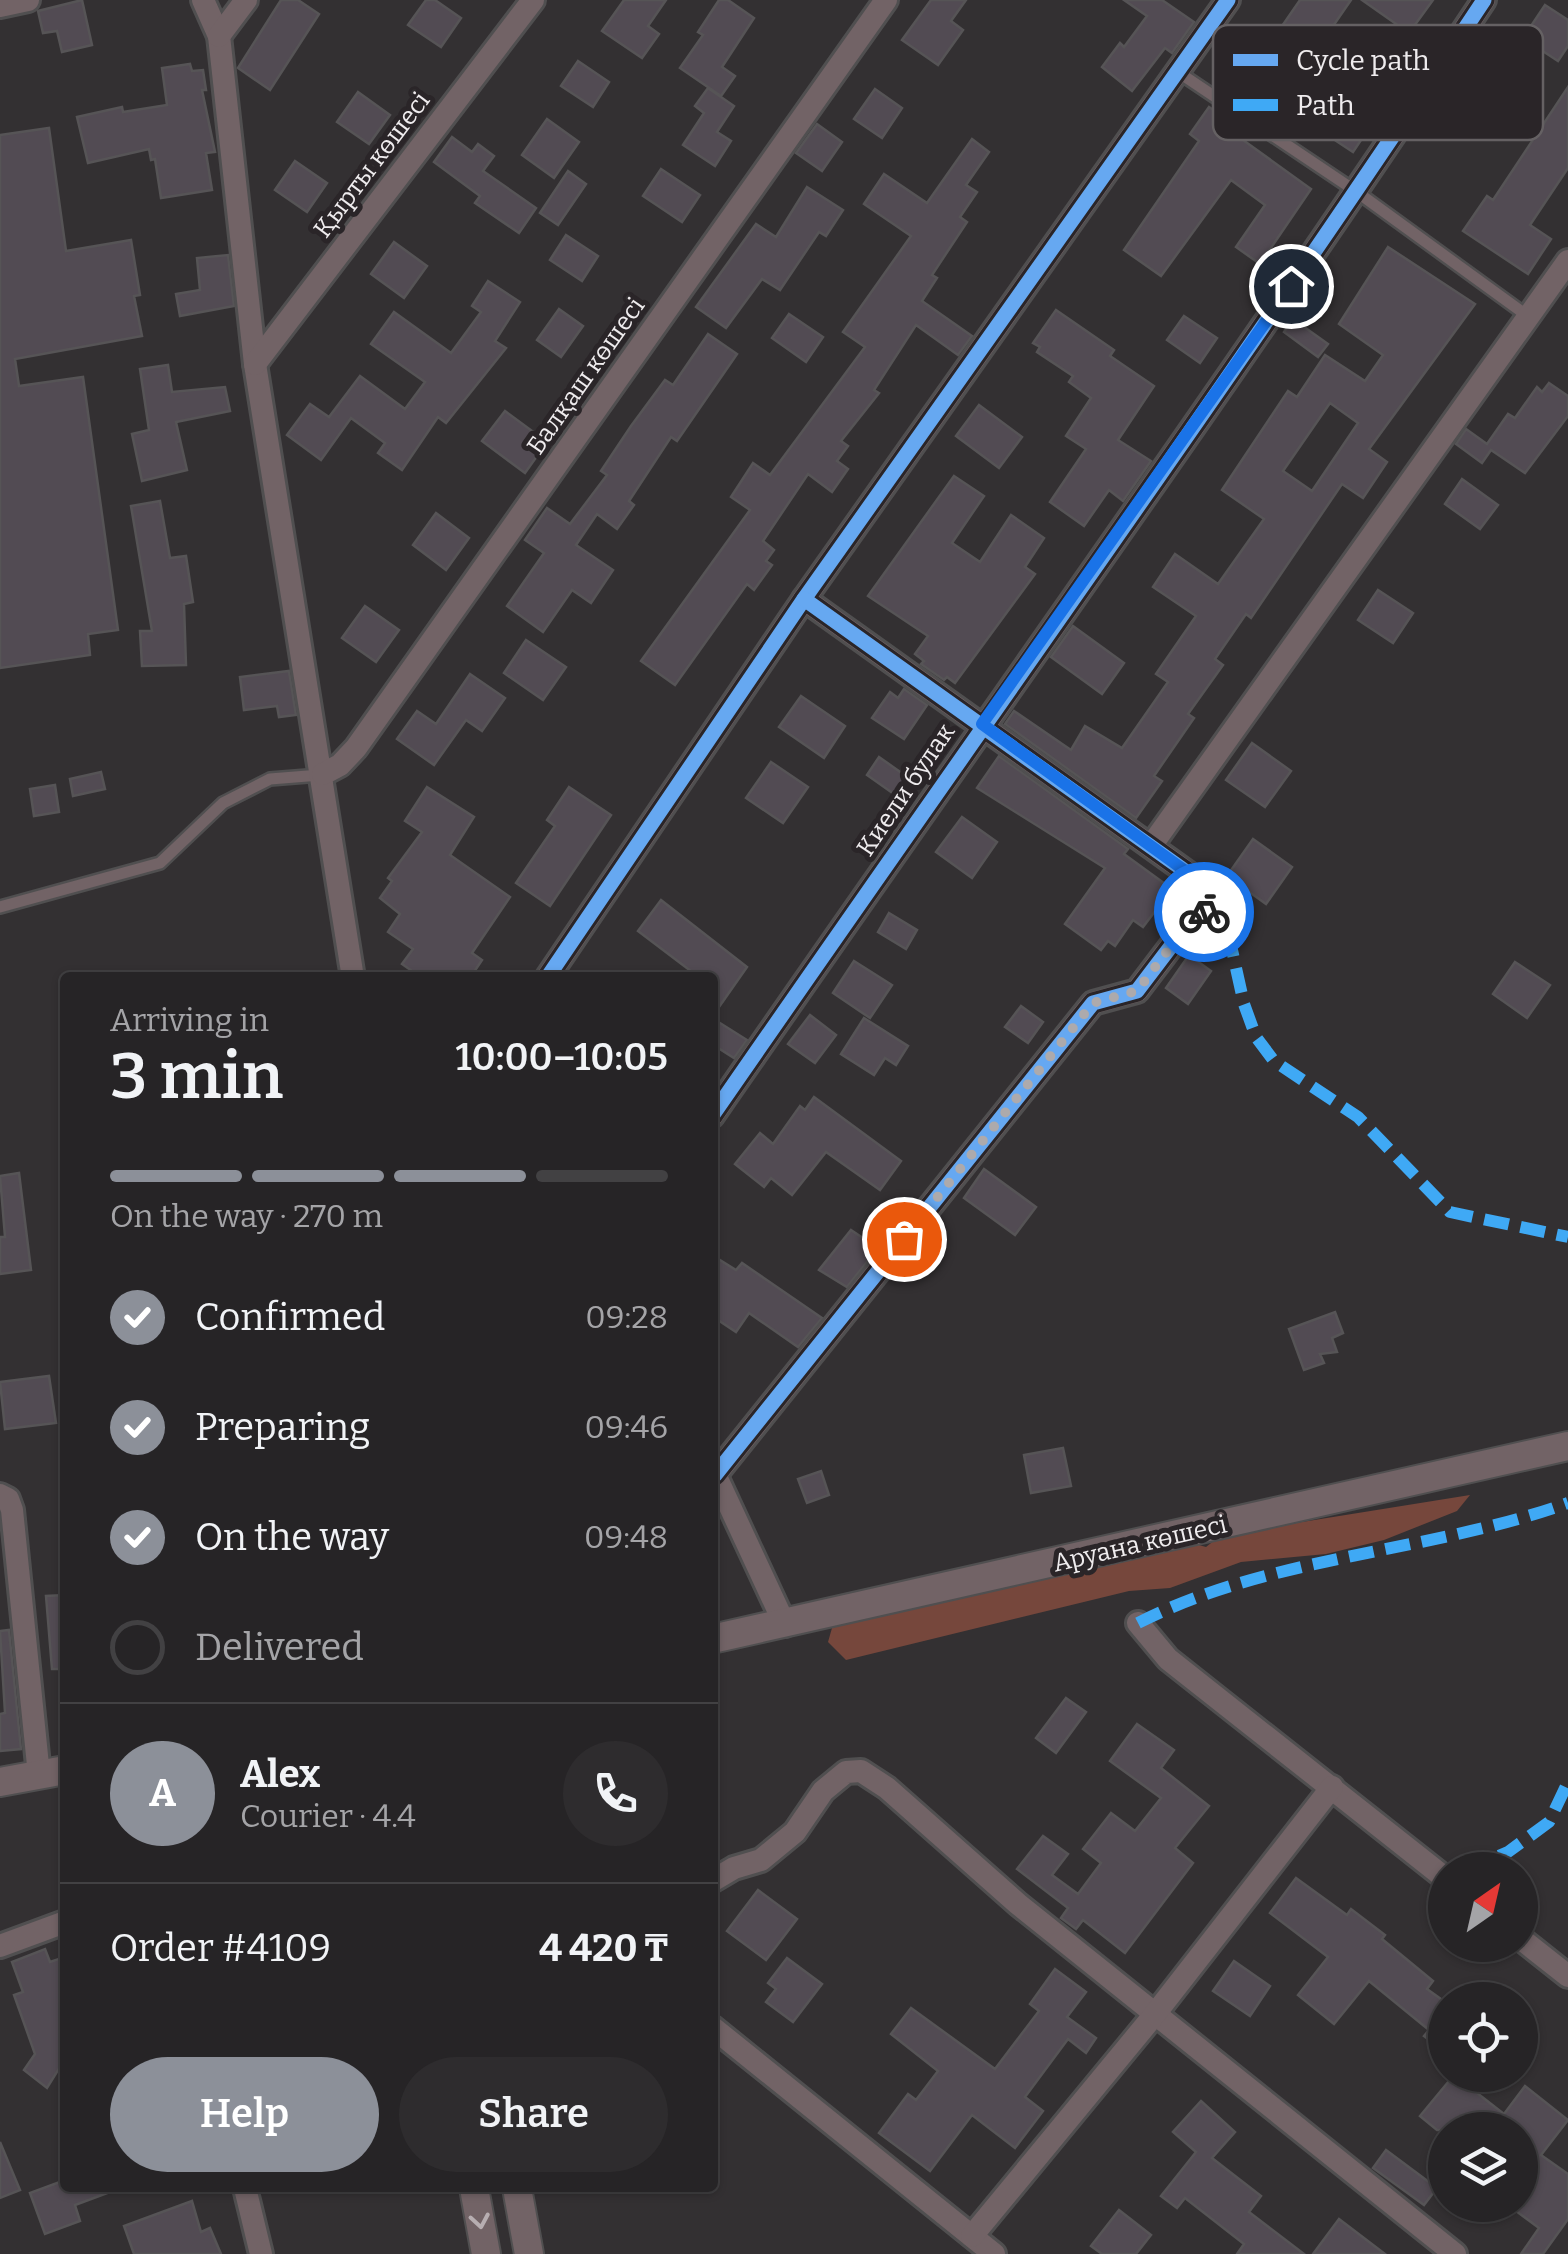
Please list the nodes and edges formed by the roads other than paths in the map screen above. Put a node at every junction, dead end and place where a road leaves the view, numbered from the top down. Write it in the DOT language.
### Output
graph roads {
  1 [pos="28,0"];
  2 [pos="203,0"];
  3 [pos="246,0"];
  4 [pos="534,0"];
  5 [pos="886,0"];
  6 [pos="1228,0"];
  7 [pos="1484,0"];
  8 [pos="0,6"];
  9 [pos="1467,25"];
  10 [pos="220,36"];
  11 [pos="1178,72"];
  12 [pos="1213,95"];
  13 [pos="1279,140"];
  14 [pos="1391,140"];
  15 [pos="1357,192"];
  16 [pos="1568,261"];
  17 [pos="1529,317"];
  18 [pos="254,364"];
  19 [pos="804,599"];
  20 [pos="982,724"];
  21 [pos="323,774"];
  22 [pos="1151,846"];
  23 [pos="0,906"];
  24 [pos="351,972"];
  25 [pos="551,972"];
  26 [pos="718,1107"];
  27 [pos="1568,1446"];
  28 [pos="718,1467"];
  29 [pos="718,1480"];
  30 [pos="0,1495"];
  31 [pos="1138,1623"];
  32 [pos="786,1625"];
  33 [pos="718,1639"];
  34 [pos="52,1773"];
  35 [pos="0,1782"];
  36 [pos="1332,1788"];
  37 [pos="1428,1864"];
  38 [pos="718,1878"];
  39 [pos="60,1924"];
  40 [pos="0,1946"];
  41 [pos="1538,1952"];
  42 [pos="1568,1976"];
  43 [pos="1155,2014"];
  44 [pos="718,2032"];
  45 [pos="246,2192"];
  46 [pos="475,2192"];
  47 [pos="519,2192"];
  48 [pos="972,2236"];
  49 [pos="261,2254"];
  50 [pos="486,2254"];
  51 [pos="529,2254"];
  52 [pos="994,2254"];
  53 [pos="1455,2254"];
  1 -- 8 [label="street"];
  2 -- 10 [label="street"];
  3 -- 10 [label="street"];
  4 -- 18 [label="street, Қырты көшесі"];
  5 -- 21 [label="street, Балқаш көшесі"];
  6 -- 11 [label="street"];
  7 -- 9 [label="street, Киели булак"];
  10 -- 18 [label="street"];
  11 -- 12 [label="lane"];
  11 -- 19 [label="street"];
  13 -- 15 [label="lane"];
  14 -- 15 [label="street, Киели булак"];
  15 -- 17 [label="lane"];
  15 -- 20 [label="street, Киели булак"];
  16 -- 17 [label="street"];
  17 -- 22 [label="street"];
  18 -- 21 [label="street"];
  19 -- 20 [label="street"];
  19 -- 25 [label="street"];
  20 -- 22 [label="street"];
  20 -- 26 [label="street, Киели булак"];
  21 -- 23 [label="lane"];
  21 -- 24 [label="street"];
  22 -- 28 [label="street"];
  27 -- 32 [label="street, Аруана көшесі"];
  29 -- 32 [label="street"];
  30 -- 34 [label="street"];
  31 -- 36 [label="street"];
  32 -- 33 [label="street, Аруана көшесі"];
  34 -- 35 [label="street"];
  36 -- 37 [label="street"];
  36 -- 43 [label="street"];
  38 -- 43 [label="street"];
  39 -- 40 [label="street"];
  41 -- 42 [label="street"];
  43 -- 48 [label="street"];
  43 -- 53 [label="street"];
  44 -- 48 [label="street"];
  45 -- 49 [label="street"];
  46 -- 50 [label="street, one-way"];
  47 -- 51 [label="street"];
  48 -- 52 [label="street"];
}
